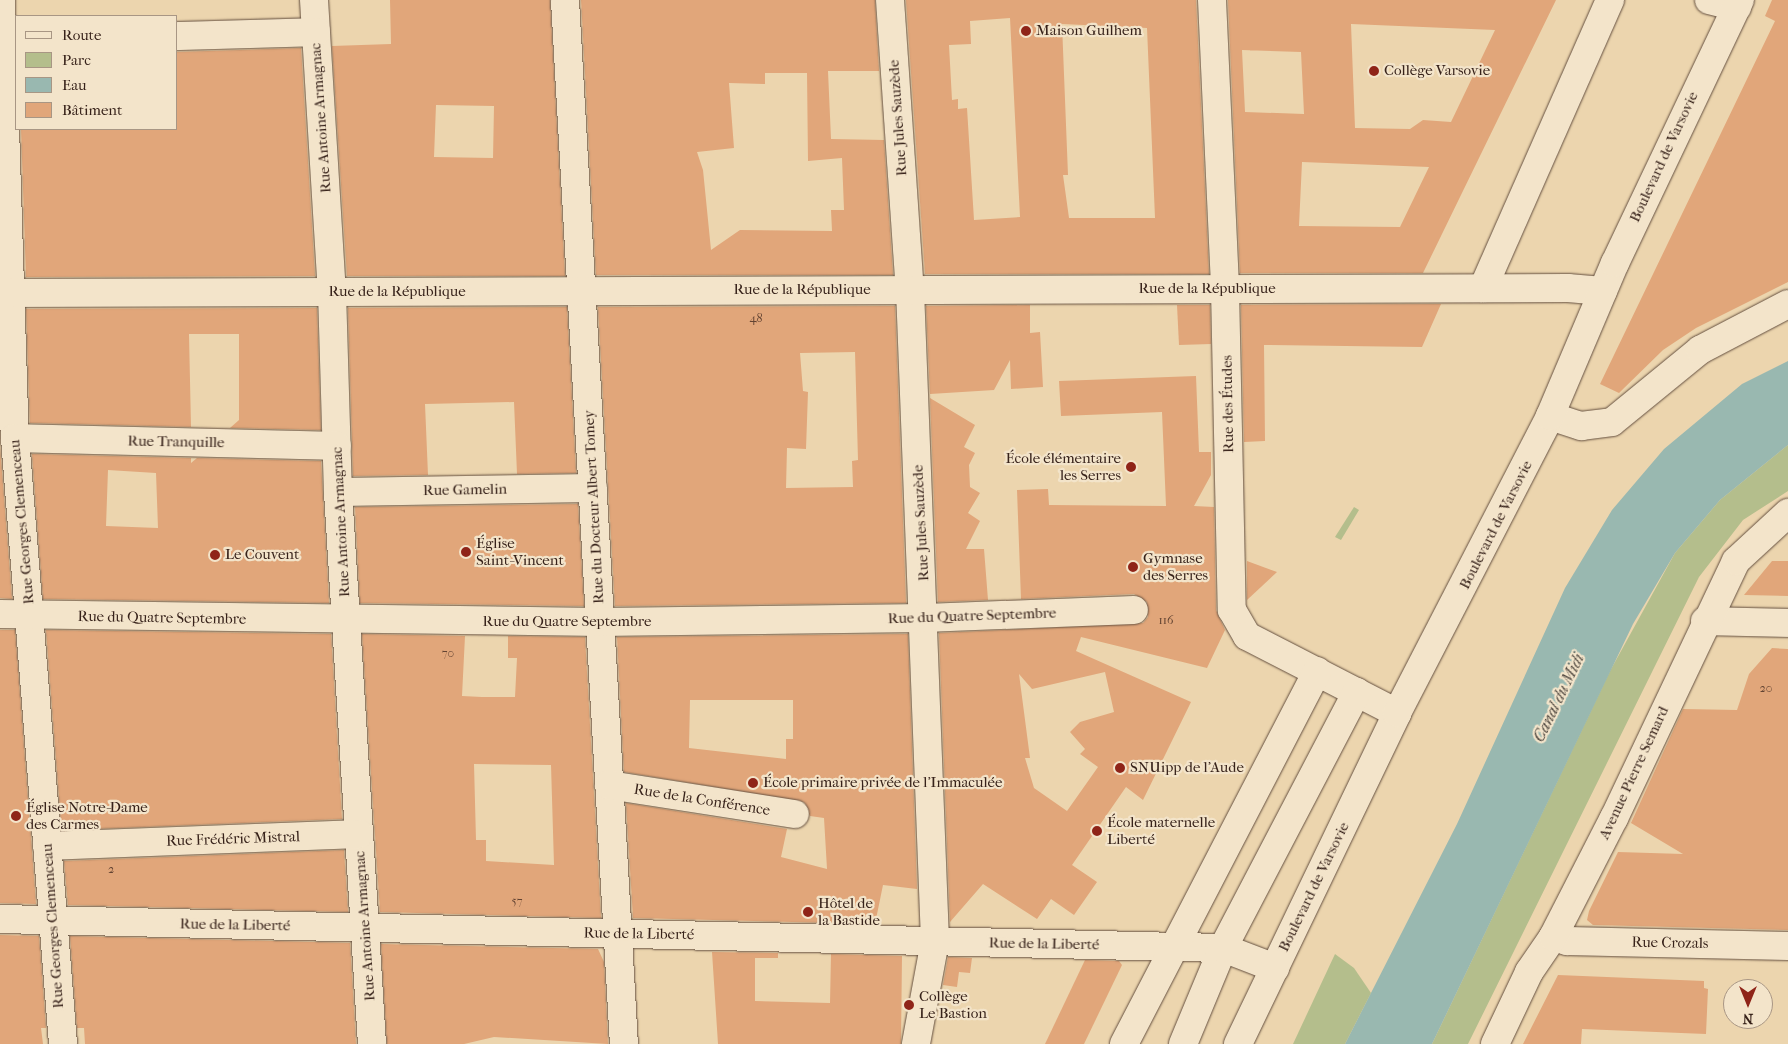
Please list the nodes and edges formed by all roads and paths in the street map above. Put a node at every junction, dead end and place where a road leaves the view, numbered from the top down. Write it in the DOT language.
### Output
graph roads {
  1 [pos="1,0"];
  2 [pos="314,0"];
  3 [pos="565,0"];
  4 [pos="890,0"];
  5 [pos="1212,0"];
  6 [pos="1610,0"];
  7 [pos="1709,0"];
  8 [pos="1739,4"];
  9 [pos="316,32"];
  10 [pos="178,36"];
  11 [pos="6,40"];
  12 [pos="1483,288"];
  13 [pos="1225,289"];
  14 [pos="910,290"];
  15 [pos="582,291"];
  16 [pos="1603,291"];
  17 [pos="332,292"];
  18 [pos="4,293"];
  19 [pos="1788,304"];
  20 [pos="1550,416"];
  21 [pos="15,438"];
  22 [pos="337,446"];
  23 [pos="593,488"];
  24 [pos="338,492"];
  25 [pos="1788,513"];
  26 [pos="1134,610"];
  27 [pos="0,614"];
  28 [pos="30,616"];
  29 [pos="925,618"];
  30 [pos="346,621"];
  31 [pos="1705,621"];
  32 [pos="600,622"];
  33 [pos="1788,622"];
  34 [pos="1317,671"];
  35 [pos="1357,692"];
  36 [pos="1397,713"];
  37 [pos="609,785"];
  38 [pos="795,814"];
  39 [pos="359,834"];
  40 [pos="47,846"];
  41 [pos="0,919"];
  42 [pos="52,920"];
  43 [pos="365,928"];
  44 [pos="618,934"];
  45 [pos="1553,937"];
  46 [pos="935,941"];
  47 [pos="1174,946"];
  48 [pos="1788,946"];
  49 [pos="1223,948"];
  50 [pos="1275,968"];
  51 [pos="62,1044"];
  52 [pos="372,1044"];
  53 [pos="624,1044"];
  54 [pos="916,1044"];
  55 [pos="1124,1044"];
  56 [pos="1184,1044"];
  57 [pos="1238,1044"];
  58 [pos="1494,1044"];
  1 -- 11 [label="street, Rue Georges Clemenceau"];
  2 -- 9 [label="street, Rue Antoine Armagnac"];
  3 -- 15 [label="street, Rue du Docteur Albert Tomey"];
  4 -- 14 [label="street, Rue Jules Sauzède"];
  5 -- 13 [label="street, Rue des Études"];
  6 -- 12 [label="street"];
  7 -- 8 [label="street"];
  8 -- 16 [label="street, Boulevard de Varsovie"];
  9 -- 10 [label="street"];
  9 -- 17 [label="street, Rue Antoine Armagnac"];
  11 -- 18 [label="street, Rue Georges Clemenceau"];
  12 -- 13 [label="street, Rue de la République"];
  12 -- 16 [label="street, Rue de la République"];
  13 -- 14 [label="street, Rue de la République"];
  13 -- 34 [label="street, Rue des Études"];
  14 -- 15 [label="street, Rue de la République"];
  14 -- 29 [label="street, Rue Jules Sauzède"];
  15 -- 17 [label="street, Rue de la République"];
  15 -- 23 [label="street, Rue du Docteur Albert Tomey"];
  16 -- 20 [label="street, Boulevard de Varsovie"];
  17 -- 18 [label="street, Rue de la République"];
  17 -- 22 [label="street, Rue Antoine Armagnac"];
  18 -- 21 [label="street, Rue Georges Clemenceau"];
  19 -- 20 [label="street"];
  20 -- 36 [label="street, Boulevard de Varsovie"];
  21 -- 22 [label="street, Rue Tranquille"];
  21 -- 28 [label="street, Rue Georges Clemenceau"];
  22 -- 24 [label="street, Rue Antoine Armagnac"];
  23 -- 24 [label="street, Rue Gamelin"];
  23 -- 32 [label="street, Rue du Docteur Albert Tomey"];
  24 -- 30 [label="street, Rue Antoine Armagnac"];
  25 -- 31 [label="street, Avenue Pierre Semard"];
  26 -- 29 [label="street, Rue du Quatre Septembre"];
  27 -- 28 [label="street, Rue du Quatre Septembre"];
  28 -- 30 [label="street, Rue du Quatre Septembre"];
  28 -- 40 [label="street, Rue Georges Clemenceau"];
  29 -- 32 [label="street, Rue du Quatre Septembre"];
  29 -- 46 [label="street, Rue Jules Sauzède"];
  30 -- 32 [label="street, Rue du Quatre Septembre"];
  30 -- 39 [label="street, Rue Antoine Armagnac"];
  31 -- 33 [label="street"];
  31 -- 45 [label="street, Avenue Pierre Semard"];
  32 -- 37 [label="street, Rue du Docteur Albert Tomey"];
  34 -- 35 [label="street, Rue des Études"];
  34 -- 47 [label="street"];
  35 -- 36 [label="street, Rue des Études"];
  35 -- 49 [label="street"];
  36 -- 50 [label="street, Boulevard de Varsovie"];
  37 -- 38 [label="street, Rue de la Conférence"];
  37 -- 44 [label="street, Rue du Docteur Albert Tomey"];
  39 -- 40 [label="street, Rue Frédéric Mistral"];
  39 -- 43 [label="street, Rue Antoine Armagnac"];
  40 -- 42 [label="street, Rue Georges Clemenceau"];
  41 -- 42 [label="street, Rue de la Liberté"];
  42 -- 43 [label="street, Rue de la Liberté"];
  42 -- 51 [label="street, Rue Georges Clemenceau"];
  43 -- 44 [label="street, Rue de la Liberté"];
  43 -- 52 [label="street, Rue Antoine Armagnac"];
  44 -- 46 [label="street, Rue de la Liberté"];
  44 -- 53 [label="street, Rue du Docteur Albert Tomey"];
  45 -- 48 [label="street, Rue Crozals"];
  45 -- 58 [label="street, Avenue Pierre Semard"];
  46 -- 47 [label="street, Rue de la Liberté"];
  46 -- 54 [label="street, Rue Jules Sauzède"];
  47 -- 49 [label="street, Rue de la Liberté"];
  47 -- 55 [label="street"];
  49 -- 50 [label="street, Rue de la Liberté"];
  49 -- 56 [label="street"];
  50 -- 57 [label="street, Boulevard de Varsovie"];
}
